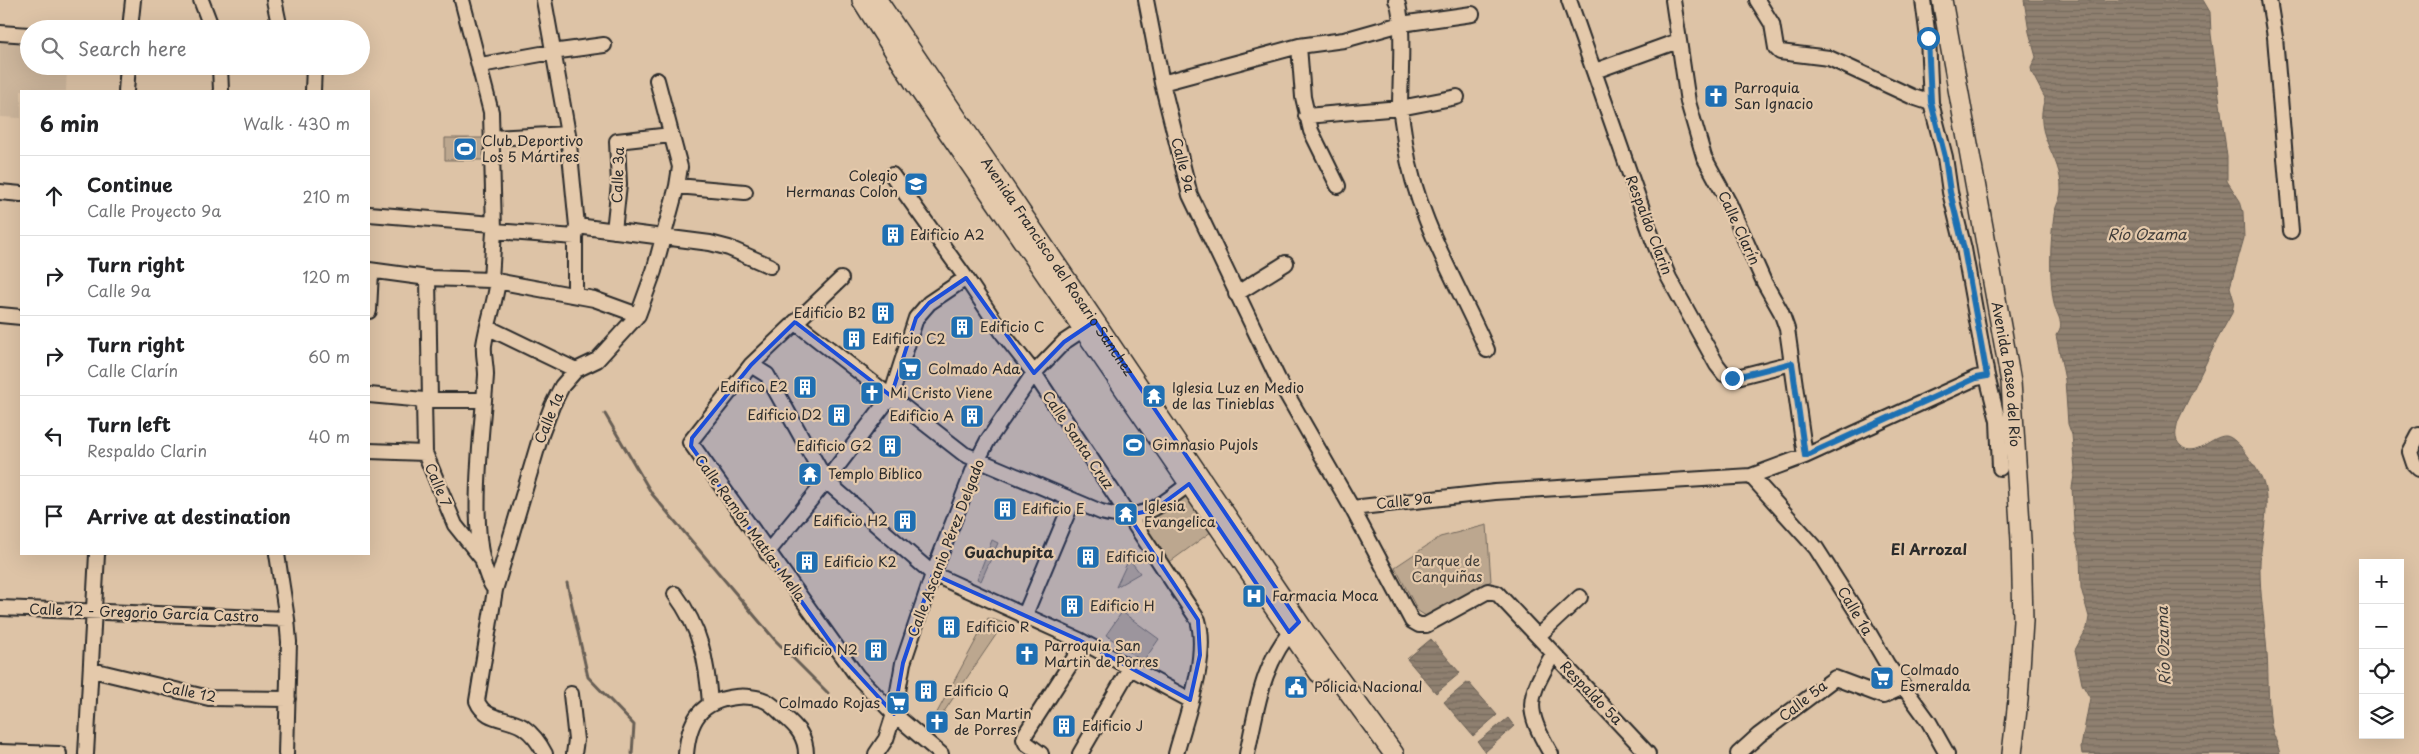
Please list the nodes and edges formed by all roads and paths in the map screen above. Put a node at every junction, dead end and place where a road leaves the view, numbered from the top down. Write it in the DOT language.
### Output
graph roads {
  1 [pos="133,0"];
  2 [pos="201,0"];
  3 [pos="274,0"];
  4 [pos="462,0"];
  5 [pos="544,0"];
  6 [pos="1146,0"];
  7 [pos="1396,0"];
  8 [pos="1569,0"];
  9 [pos="1673,0"];
  10 [pos="1758,0"];
  11 [pos="1923,0"];
  12 [pos="1942,0"];
  13 [pos="2269,0"];
  14 [pos="868,1"];
  15 [pos="1472,14"];
  16 [pos="131,20"];
  17 [pos="209,20"];
  18 [pos="278,20"];
  19 [pos="1401,24"];
  20 [pos="0,33"];
  21 [pos="20,34"];
  22 [pos="1678,41"];
  23 [pos="604,45"];
  24 [pos="1299,46"];
  25 [pos="552,52"];
  26 [pos="480,65"];
  27 [pos="1595,71"];
  28 [pos="127,75"];
  29 [pos="220,75"];
  30 [pos="314,75"];
  31 [pos="657,80"];
  32 [pos="1162,83"];
  33 [pos="126,90"];
  34 [pos="221,90"];
  35 [pos="313,90"];
  36 [pos="1457,97"];
  37 [pos="1931,102"];
  38 [pos="1400,108"];
  39 [pos="1306,116"];
  40 [pos="568,134"];
  41 [pos="671,135"];
  42 [pos="493,138"];
  43 [pos="892,176"];
  44 [pos="677,186"];
  45 [pos="1338,186"];
  46 [pos="0,192"];
  47 [pos="745,192"];
  48 [pos="20,194"];
  49 [pos="370,214"];
  50 [pos="493,227"];
  51 [pos="2291,230"];
  52 [pos="576,231"];
  53 [pos="614,231"];
  54 [pos="662,238"];
  55 [pos="1286,263"];
  56 [pos="770,266"];
  57 [pos="370,270"];
  58 [pos="428,278"];
  59 [pos="966,278"];
  60 [pos="841,279"];
  61 [pos="495,281"];
  62 [pos="1236,294"];
  63 [pos="575,295"];
  64 [pos="0,315"];
  65 [pos="638,315"];
  66 [pos="20,316"];
  67 [pos="795,322"];
  68 [pos="1089,326"];
  69 [pos="489,328"];
  70 [pos="1487,350"];
  71 [pos="1792,363"];
  72 [pos="751,365"];
  73 [pos="576,370"];
  74 [pos="1034,374"];
  75 [pos="1987,376"];
  76 [pos="370,395"];
  77 [pos="891,396"];
  78 [pos="427,400"];
  79 [pos="483,400"];
  80 [pos="2419,435"];
  81 [pos="370,451"];
  82 [pos="425,453"];
  83 [pos="1805,456"];
  84 [pos="977,461"];
  85 [pos="2000,468"];
  86 [pos="2419,469"];
  87 [pos="1751,476"];
  88 [pos="826,481"];
  89 [pos="1189,484"];
  90 [pos="1073,500"];
  91 [pos="1352,508"];
  92 [pos="1128,515"];
  93 [pos="767,553"];
  94 [pos="97,555"];
  95 [pos="277,555"];
  96 [pos="483,560"];
  97 [pos="933,574"];
  98 [pos="495,590"];
  99 [pos="675,594"];
  100 [pos="1580,596"];
  101 [pos="0,608"];
  102 [pos="93,612"];
  103 [pos="1024,617"];
  104 [pos="288,619"];
  105 [pos="1294,627"];
  106 [pos="1538,636"];
  107 [pos="1084,643"];
  108 [pos="1554,654"];
  109 [pos="1130,668"];
  110 [pos="92,670"];
  111 [pos="1903,687"];
  112 [pos="571,694"];
  113 [pos="288,699"];
  114 [pos="1190,700"];
  115 [pos="710,703"];
  116 [pos="894,714"];
  117 [pos="0,752"];
  118 [pos="59,754"];
  119 [pos="86,754"];
  120 [pos="286,754"];
  121 [pos="545,754"];
  122 [pos="574,754"];
  123 [pos="686,754"];
  124 [pos="806,754"];
  125 [pos="876,754"];
  126 [pos="941,754"];
  127 [pos="1041,754"];
  128 [pos="1080,754"];
  129 [pos="1176,754"];
  130 [pos="1247,754"];
  131 [pos="1379,754"];
  132 [pos="1394,754"];
  133 [pos="1551,754"];
  134 [pos="1648,754"];
  135 [pos="1738,754"];
  136 [pos="1947,754"];
  137 [pos="2012,754"];
  1 -- 16 [label="street"];
  2 -- 17 [label="street"];
  3 -- 18 [label="street"];
  4 -- 26 [label="street"];
  5 -- 25 [label="street"];
  6 -- 32 [label="street, Calle 9a"];
  7 -- 19 [label="street"];
  8 -- 27 [label="street, Respaldo Clarin"];
  9 -- 22 [label="street, Calle Clarín"];
  10 -- 37 [label="street"];
  11 -- 37 [label="street"];
  12 -- 137 [label="main road, Avenida Paseo del Río"];
  13 -- 51 [label="street"];
  14 -- 68 [label="main road, Avenida Francisco del Rosario Sánchez"];
  15 -- 19 [label="street"];
  19 -- 24 [label="street"];
  19 -- 38 [label="street"];
  20 -- 21 [label="street"];
  22 -- 27 [label="street"];
  22 -- 71 [label="street, Calle Clarín"];
  23 -- 25 [label="street"];
  24 -- 32 [label="street"];
  24 -- 39 [label="street"];
  25 -- 26 [label="street"];
  25 -- 40 [label="street"];
  26 -- 42 [label="street"];
  27 -- 71 [label="street, Respaldo Clarin"];
  28 -- 33 [label="street"];
  29 -- 34 [label="street"];
  30 -- 35 [label="street"];
  31 -- 41 [label="street, Calle 1a"];
  32 -- 62 [label="street, Calle 9a"];
  36 -- 38 [label="street"];
  37 -- 75 [label="street"];
  38 -- 39 [label="street"];
  38 -- 70 [label="street"];
  39 -- 45 [label="street"];
  40 -- 42 [label="street"];
  40 -- 52 [label="street"];
  41 -- 44 [label="street, Calle 1a"];
  41 -- 53 [label="street, Calle 3a"];
  42 -- 50 [label="street"];
  43 -- 59 [label="street, Calle Santa Cruz"];
  44 -- 47 [label="street"];
  44 -- 54 [label="street, Calle 1a"];
  46 -- 48 [label="street"];
  49 -- 50 [label="street"];
  50 -- 52 [label="street"];
  50 -- 61 [label="street"];
  52 -- 53 [label="street"];
  52 -- 63 [label="street"];
  53 -- 54 [label="street"];
  54 -- 56 [label="street"];
  54 -- 65 [label="street, Calle 1a"];
  55 -- 62 [label="street"];
  57 -- 58 [label="street"];
  58 -- 61 [label="street"];
  58 -- 78 [label="street, Calle 7"];
  59 -- 74 [label="street, Calle Santa Cruz"];
  59 -- 77 [label="street"];
  60 -- 67 [label="street, Calle Ramón Matías Mella"];
  61 -- 63 [label="street"];
  61 -- 69 [label="street"];
  62 -- 91 [label="street, Calle 9a"];
  63 -- 65 [label="street"];
  64 -- 66 [label="street"];
  65 -- 73 [label="street, Calle 1a"];
  67 -- 72 [label="street, Calle Ramón Matías Mella"];
  67 -- 77 [label="street"];
  68 -- 74 [label="street, Calle Ascanio Pérez Delgado"];
  68 -- 89 [label="main road, Avenida Francisco del Rosario Sánchez"];
  68 -- 105 [label="main road, Avenida Francisco del Rosario Sánchez"];
  69 -- 73 [label="street"];
  69 -- 79 [label="street"];
  71 -- 83 [label="street, Calle Clarín"];
  72 -- 88 [label="street"];
  72 -- 93 [label="street, Calle Ramón Matías Mella"];
  73 -- 98 [label="street, Calle 1a"];
  74 -- 84 [label="street, Calle Ascanio Pérez Delgado"];
  74 -- 92 [label="street, Calle Santa Cruz"];
  75 -- 83 [label="street, Calle 9a"];
  75 -- 85 [label="street"];
  76 -- 78 [label="street"];
  77 -- 84 [label="street"];
  77 -- 88 [label="street"];
  78 -- 79 [label="street"];
  78 -- 82 [label="street, Calle 7"];
  79 -- 96 [label="street"];
  80 -- 86 [label="street"];
  81 -- 82 [label="street"];
  82 -- 96 [label="street, Calle 7"];
  83 -- 87 [label="street, Calle 9a"];
  84 -- 90 [label="street"];
  84 -- 97 [label="street, Calle Ascanio Pérez Delgado"];
  87 -- 91 [label="street, Calle 9a"];
  87 -- 111 [label="street, Calle 1a"];
  88 -- 93 [label="street"];
  88 -- 97 [label="street"];
  89 -- 92 [label="street"];
  89 -- 105 [label="main road, Avenida Francisco del Rosario Sánchez"];
  90 -- 92 [label="street"];
  90 -- 103 [label="street"];
  91 -- 106 [label="street, Respaldo 5a"];
  92 -- 114 [label="street, Calle Santa Cruz"];
  93 -- 116 [label="street, Calle Ramón Matías Mella"];
  94 -- 102 [label="street"];
  95 -- 104 [label="street"];
  96 -- 98 [label="street"];
  97 -- 103 [label="street"];
  97 -- 116 [label="street, Calle Ascanio Pérez Delgado"];
  98 -- 121 [label="street, Calle 1a"];
  99 -- 115 [label="street"];
  100 -- 106 [label="street"];
  101 -- 102 [label="street, Calle 12 - Gregorio García Castro"];
  102 -- 104 [label="street, Calle 12 - Gregorio García Castro"];
  102 -- 110 [label="street"];
  103 -- 107 [label="street"];
  104 -- 113 [label="street"];
  105 -- 130 [label="street"];
  105 -- 131 [label="main road, Avenida Francisco del Rosario Sánchez"];
  105 -- 132 [label="main road, Avenida Francisco del Rosario Sánchez"];
  106 -- 108 [label="street, Respaldo 5a"];
  107 -- 109 [label="street"];
  107 -- 127 [label="street"];
  108 -- 133 [label="street"];
  108 -- 134 [label="street, Respaldo 5a"];
  109 -- 114 [label="street"];
  109 -- 128 [label="street"];
  110 -- 113 [label="street, Calle 12"];
  110 -- 119 [label="street"];
  111 -- 135 [label="street, Calle 5a"];
  111 -- 136 [label="street, Calle 1a"];
  112 -- 122 [label="street"];
  113 -- 120 [label="street"];
  114 -- 129 [label="street, Calle Santa Cruz"];
  115 -- 123 [label="street"];
  115 -- 124 [label="street"];
  116 -- 125 [label="street, Calle Ascanio Pérez Delgado"];
  116 -- 126 [label="street, Calle Ramón Matías Mella"];
  117 -- 118 [label="street"];
}
